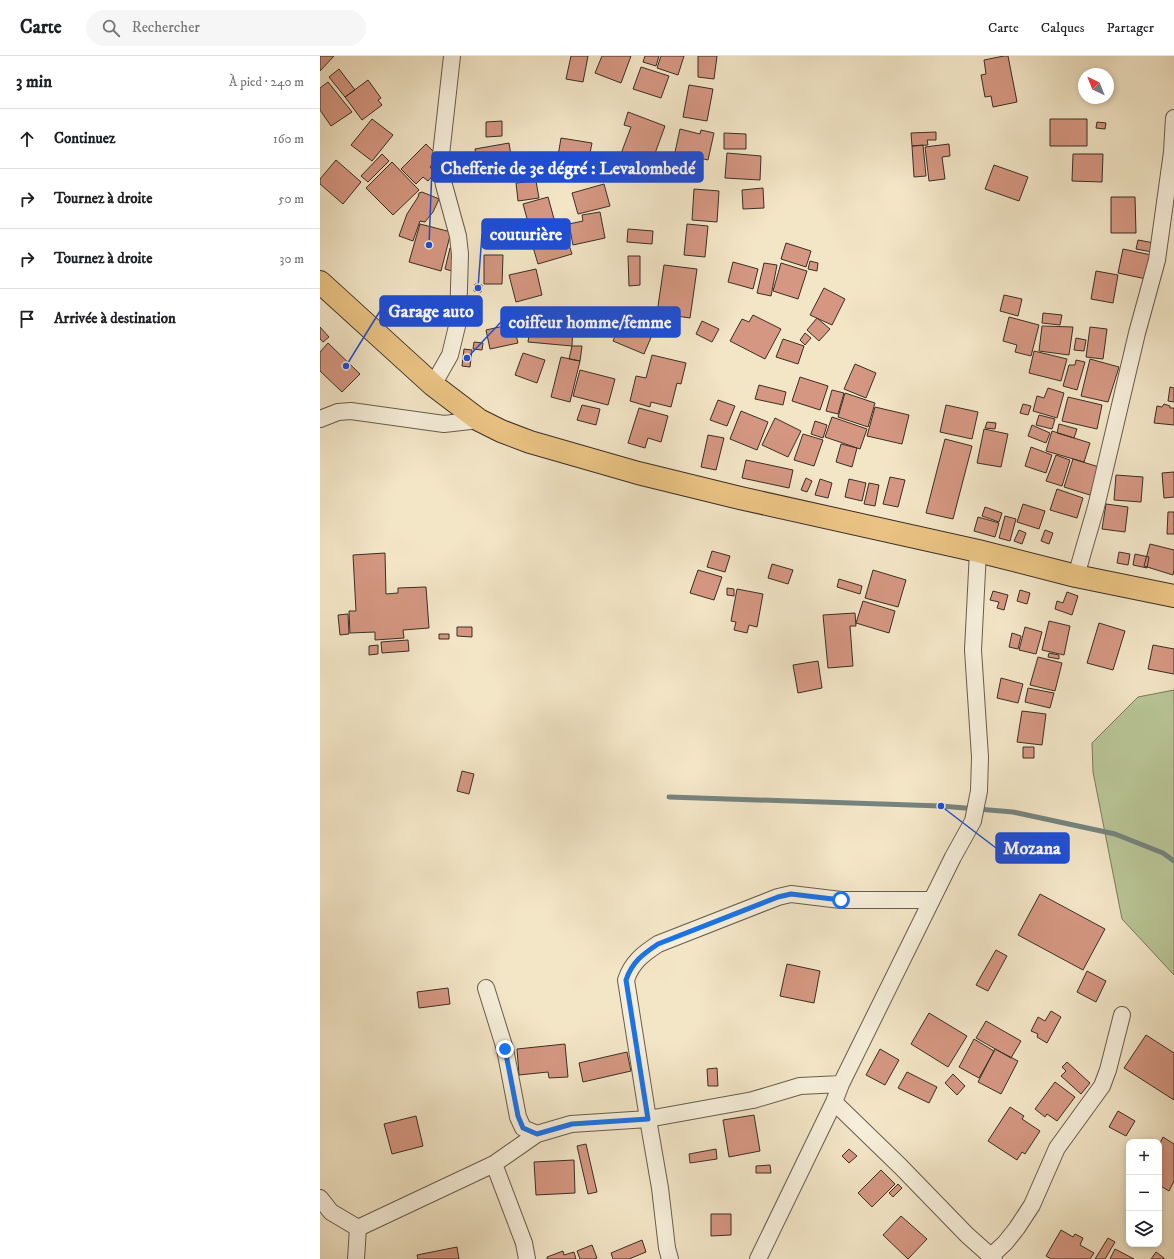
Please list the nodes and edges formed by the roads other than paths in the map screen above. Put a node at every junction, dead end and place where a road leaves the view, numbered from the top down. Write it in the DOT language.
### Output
graph roads {
  1 [pos="452,56"];
  2 [pos="1174,118"];
  3 [pos="320,282"];
  4 [pos="433,385"];
  5 [pos="320,419"];
  6 [pos="479,420"];
  7 [pos="978,551"];
  8 [pos="1076,576"];
  9 [pos="1174,596"];
  10 [pos="931,900"];
  11 [pos="486,988"];
  12 [pos="1122,1015"];
  13 [pos="841,1084"];
  14 [pos="834,1102"];
  15 [pos="648,1119"];
  16 [pos="537,1134"];
  17 [pos="494,1164"];
  18 [pos="320,1198"];
  19 [pos="326,1213"];
  20 [pos="358,1228"];
  21 [pos="992,1257"];
  22 [pos="356,1259"];
  23 [pos="528,1259"];
  24 [pos="670,1259"];
  25 [pos="758,1259"];
  1 -- 4 [label="street"];
  2 -- 8 [label="street"];
  3 -- 4 [label="main road"];
  4 -- 6 [label="main road"];
  5 -- 6 [label="street"];
  6 -- 7 [label="main road"];
  7 -- 8 [label="main road"];
  7 -- 10 [label="street"];
  8 -- 9 [label="main road"];
  10 -- 13 [label="street"];
  10 -- 15 [label="street"];
  11 -- 16 [label="street"];
  12 -- 21 [label="street"];
  13 -- 14 [label="street"];
  13 -- 15 [label="street"];
  14 -- 21 [label="street"];
  14 -- 25 [label="street"];
  15 -- 16 [label="street"];
  15 -- 24 [label="street"];
  16 -- 17 [label="street"];
  17 -- 20 [label="street"];
  17 -- 23 [label="street"];
  18 -- 19 [label="street"];
  19 -- 20 [label="street"];
  20 -- 22 [label="street"];
}
